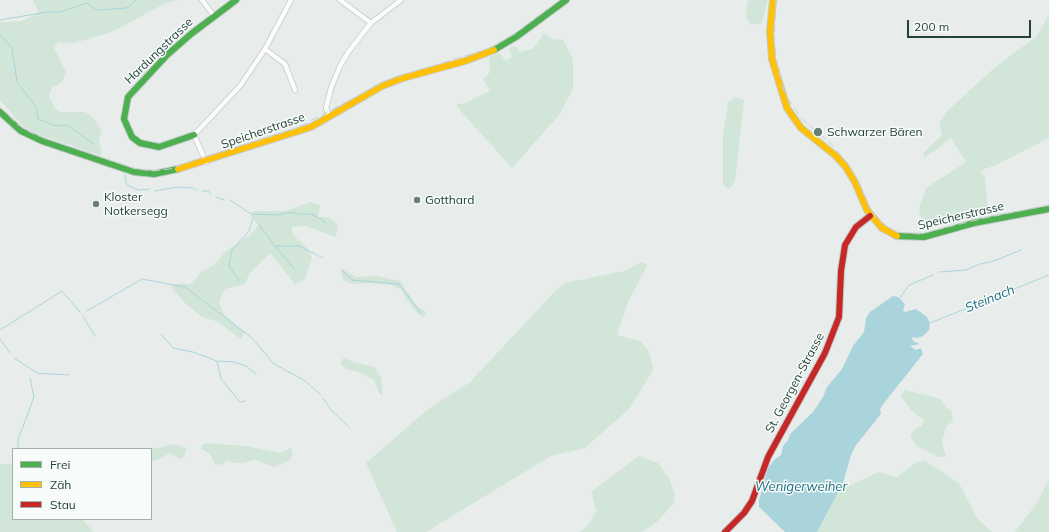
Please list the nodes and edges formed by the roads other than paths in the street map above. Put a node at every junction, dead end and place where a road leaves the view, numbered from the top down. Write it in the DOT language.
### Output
graph roads {
  1 [pos="202,0"];
  2 [pos="236,0"];
  3 [pos="291,0"];
  4 [pos="340,0"];
  5 [pos="401,0"];
  6 [pos="566,0"];
  7 [pos="773,0"];
  8 [pos="214,16"];
  9 [pos="371,23"];
  10 [pos="265,49"];
  11 [pos="295,90"];
  12 [pos="0,112"];
  13 [pos="329,116"];
  14 [pos="194,135"];
  15 [pos="206,162"];
  16 [pos="1049,209"];
  17 [pos="870,216"];
  18 [pos="725,532"];
  1 -- 8 [label="street"];
  2 -- 8 [label="main road, Hardungstrasse"];
  3 -- 10 [label="street, Hardungstrasse"];
  4 -- 9 [label="street"];
  5 -- 9 [label="street"];
  6 -- 13 [label="main road, Speicherstrasse"];
  7 -- 17 [label="main road, Speicherstrasse"];
  8 -- 14 [label="main road, Hardungstrasse"];
  9 -- 13 [label="street"];
  10 -- 11 [label="street"];
  10 -- 14 [label="street, Hardungstrasse"];
  12 -- 15 [label="main road, Speicherstrasse"];
  13 -- 15 [label="main road, Speicherstrasse"];
  14 -- 15 [label="street"];
  16 -- 17 [label="main road, Speicherstrasse"];
  17 -- 18 [label="main road, St. Georgen-Strasse"];
}
